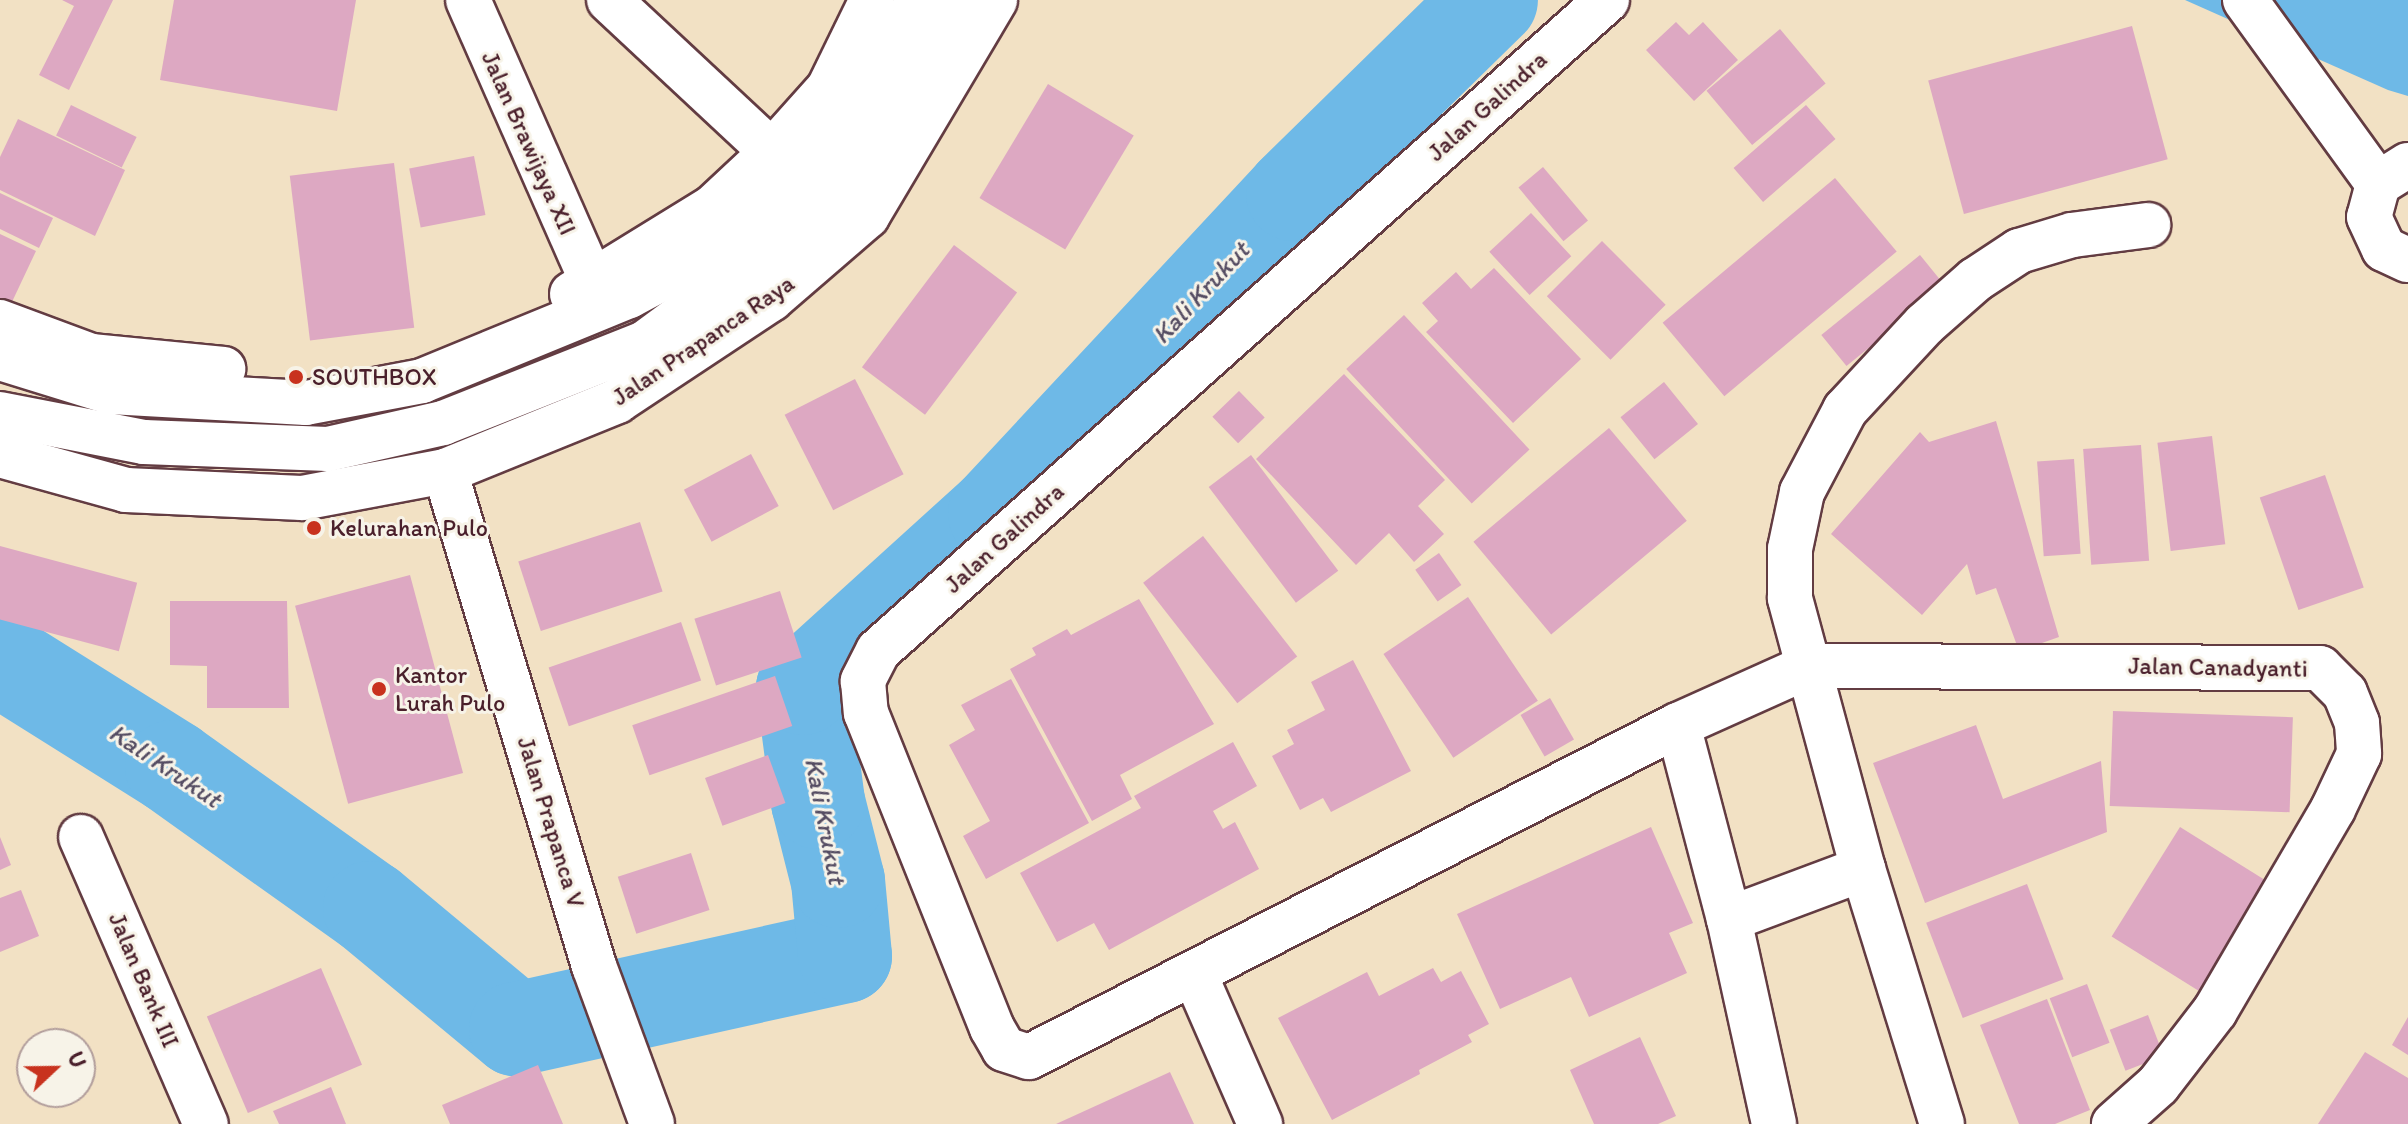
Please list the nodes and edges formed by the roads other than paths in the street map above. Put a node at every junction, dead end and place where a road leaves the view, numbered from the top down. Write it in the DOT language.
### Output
graph roads {
  1 [pos="468,0"];
  2 [pos="609,0"];
  3 [pos="872,0"];
  4 [pos="917,0"];
  5 [pos="953,0"];
  6 [pos="995,0"];
  7 [pos="1607,0"];
  8 [pos="2245,0"];
  9 [pos="772,152"];
  10 [pos="2393,174"];
  11 [pos="2148,225"];
  12 [pos="2408,260"];
  13 [pos="593,284"];
  14 [pos="0,322"];
  15 [pos="0,358"];
  16 [pos="0,414"];
  17 [pos="0,455"];
  18 [pos="445,471"];
  19 [pos="1809,666"];
  20 [pos="1678,725"];
  21 [pos="81,837"];
  22 [pos="1863,869"];
  23 [pos="1729,919"];
  24 [pos="1195,975"];
  25 [pos="648,1111"];
  26 [pos="206,1124"];
  27 [pos="1260,1124"];
  28 [pos="1774,1124"];
  29 [pos="1942,1124"];
  30 [pos="2114,1124"];
  1 -- 13 [label="street, Jalan Brawijaya XII"];
  2 -- 9 [label="street"];
  3 -- 9 [label="street"];
  4 -- 15 [label="street"];
  5 -- 16 [label="street"];
  6 -- 18 [label="street, Jalan Prapanca Raya"];
  7 -- 24 [label="street, Jalan Galindra"];
  8 -- 10 [label="street"];
  9 -- 13 [label="street"];
  10 -- 12 [label="street"];
  11 -- 19 [label="street"];
  13 -- 14 [label="street"];
  17 -- 18 [label="street, Jalan Prapanca Raya"];
  18 -- 25 [label="street, Jalan Prapanca V"];
  19 -- 20 [label="street, Jalan Canadyanti"];
  19 -- 22 [label="street"];
  19 -- 30 [label="street, Jalan Canadyanti"];
  20 -- 23 [label="street"];
  20 -- 24 [label="street, Jalan Galindra"];
  21 -- 26 [label="street, Jalan Bank III"];
  22 -- 23 [label="street"];
  22 -- 29 [label="street"];
  23 -- 28 [label="street"];
  24 -- 27 [label="street"];
}
